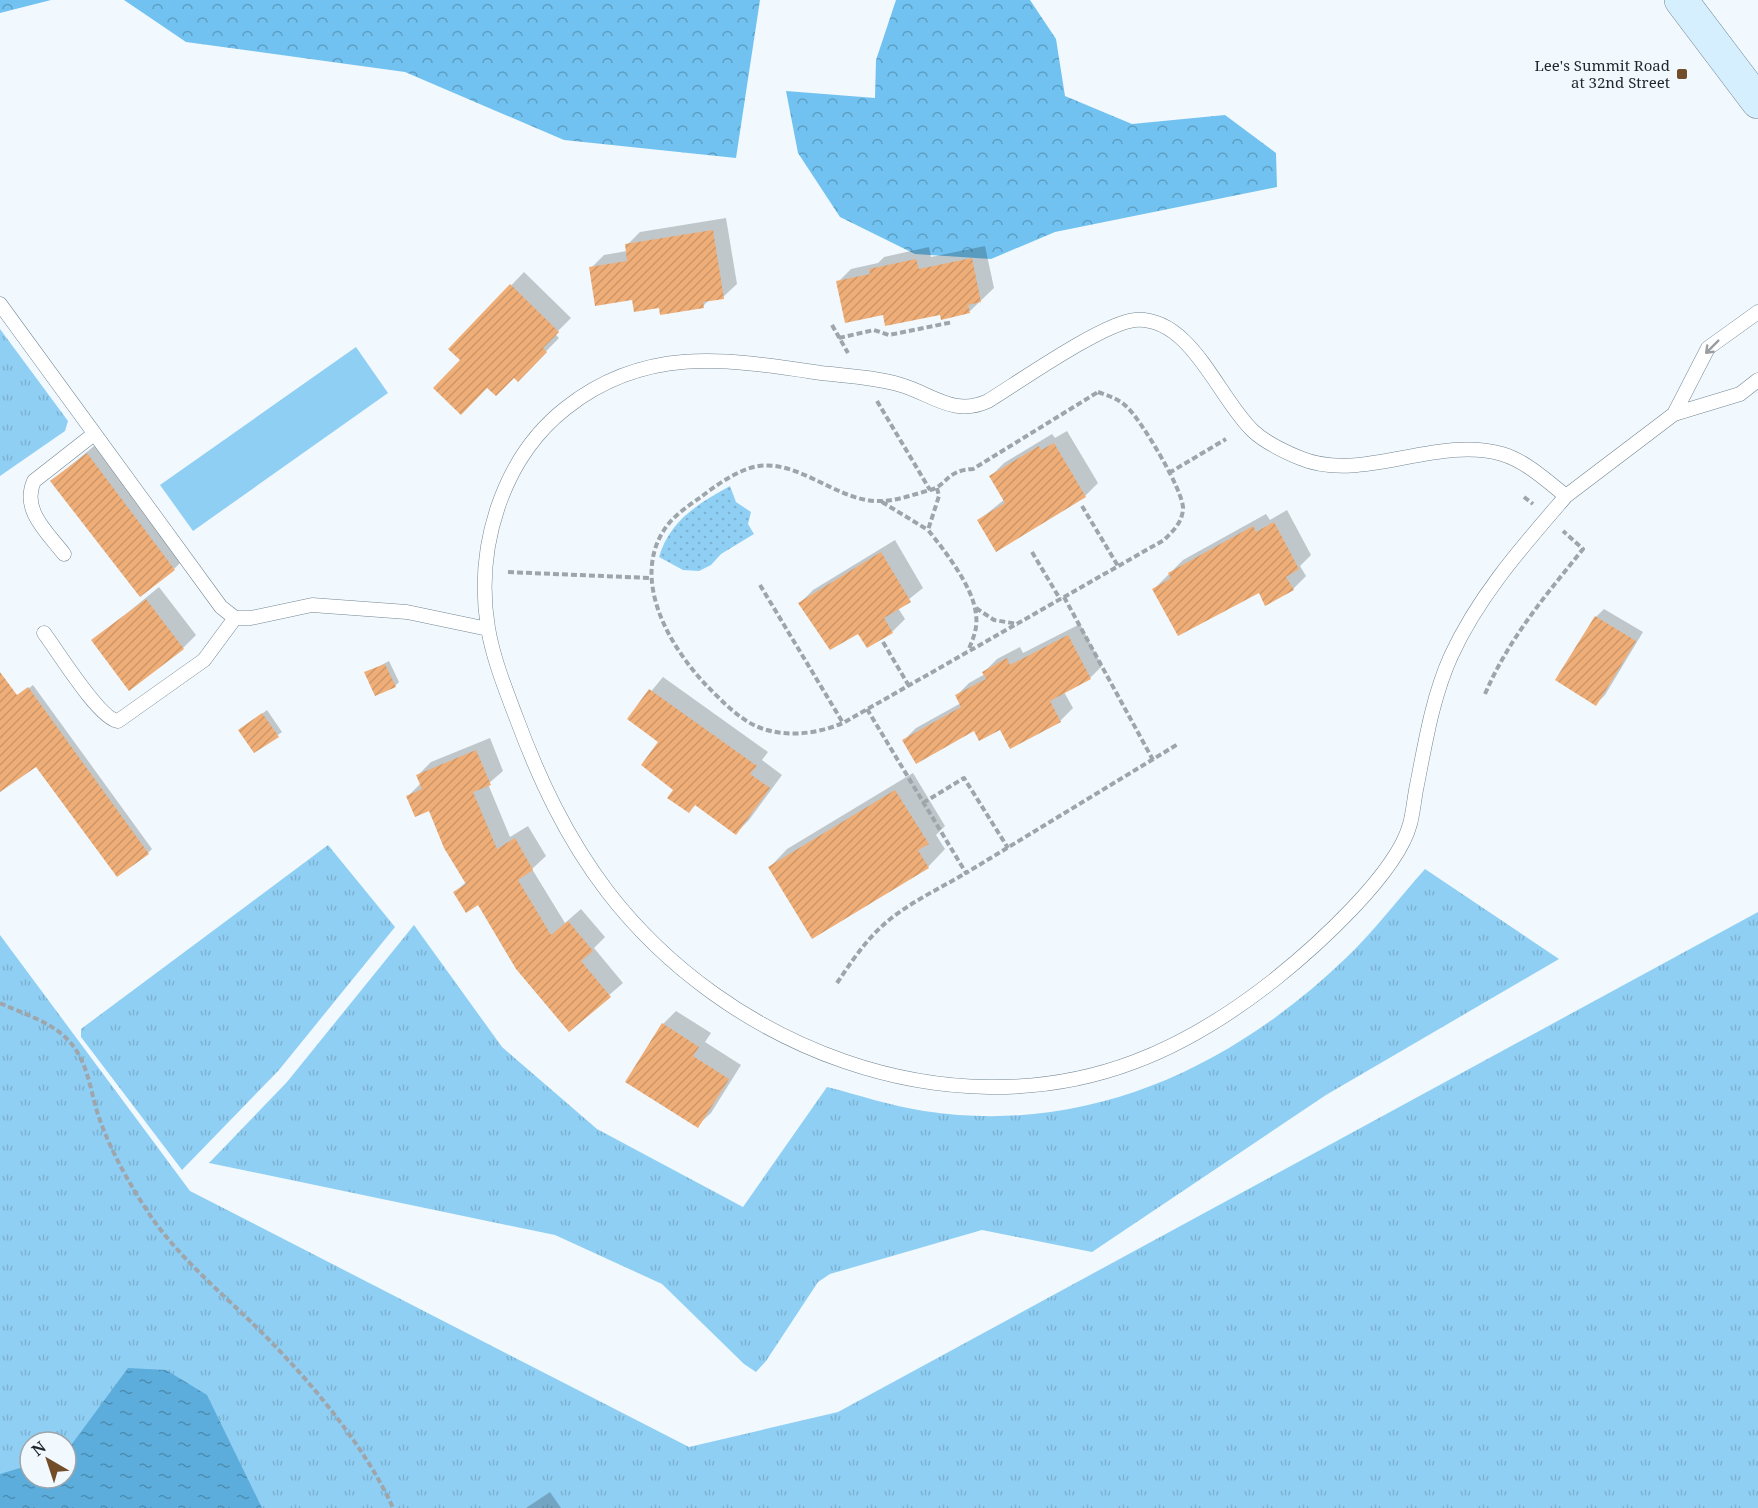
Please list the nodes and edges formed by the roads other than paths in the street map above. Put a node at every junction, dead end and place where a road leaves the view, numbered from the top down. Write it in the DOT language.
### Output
graph roads {
  1 [pos="1681,0"];
  2 [pos="1758,102"];
  3 [pos="0,304"];
  4 [pos="1758,312"];
  5 [pos="1758,380"];
  6 [pos="1674,414"];
  7 [pos="94,434"];
  8 [pos="1566,496"];
  9 [pos="64,554"];
  10 [pos="235,618"];
  11 [pos="488,629"];
  12 [pos="44,633"];
  1 -- 2 [label="main road"];
  3 -- 7 [label="lane"];
  4 -- 6 [label="lane, one-way"];
  5 -- 6 [label="lane"];
  6 -- 8 [label="lane"];
  7 -- 9 [label="lane"];
  7 -- 10 [label="lane"];
  8 -- 11 [label="lane"];
  8 -- 11 [label="lane"];
  10 -- 11 [label="lane"];
  10 -- 12 [label="lane"];
}
